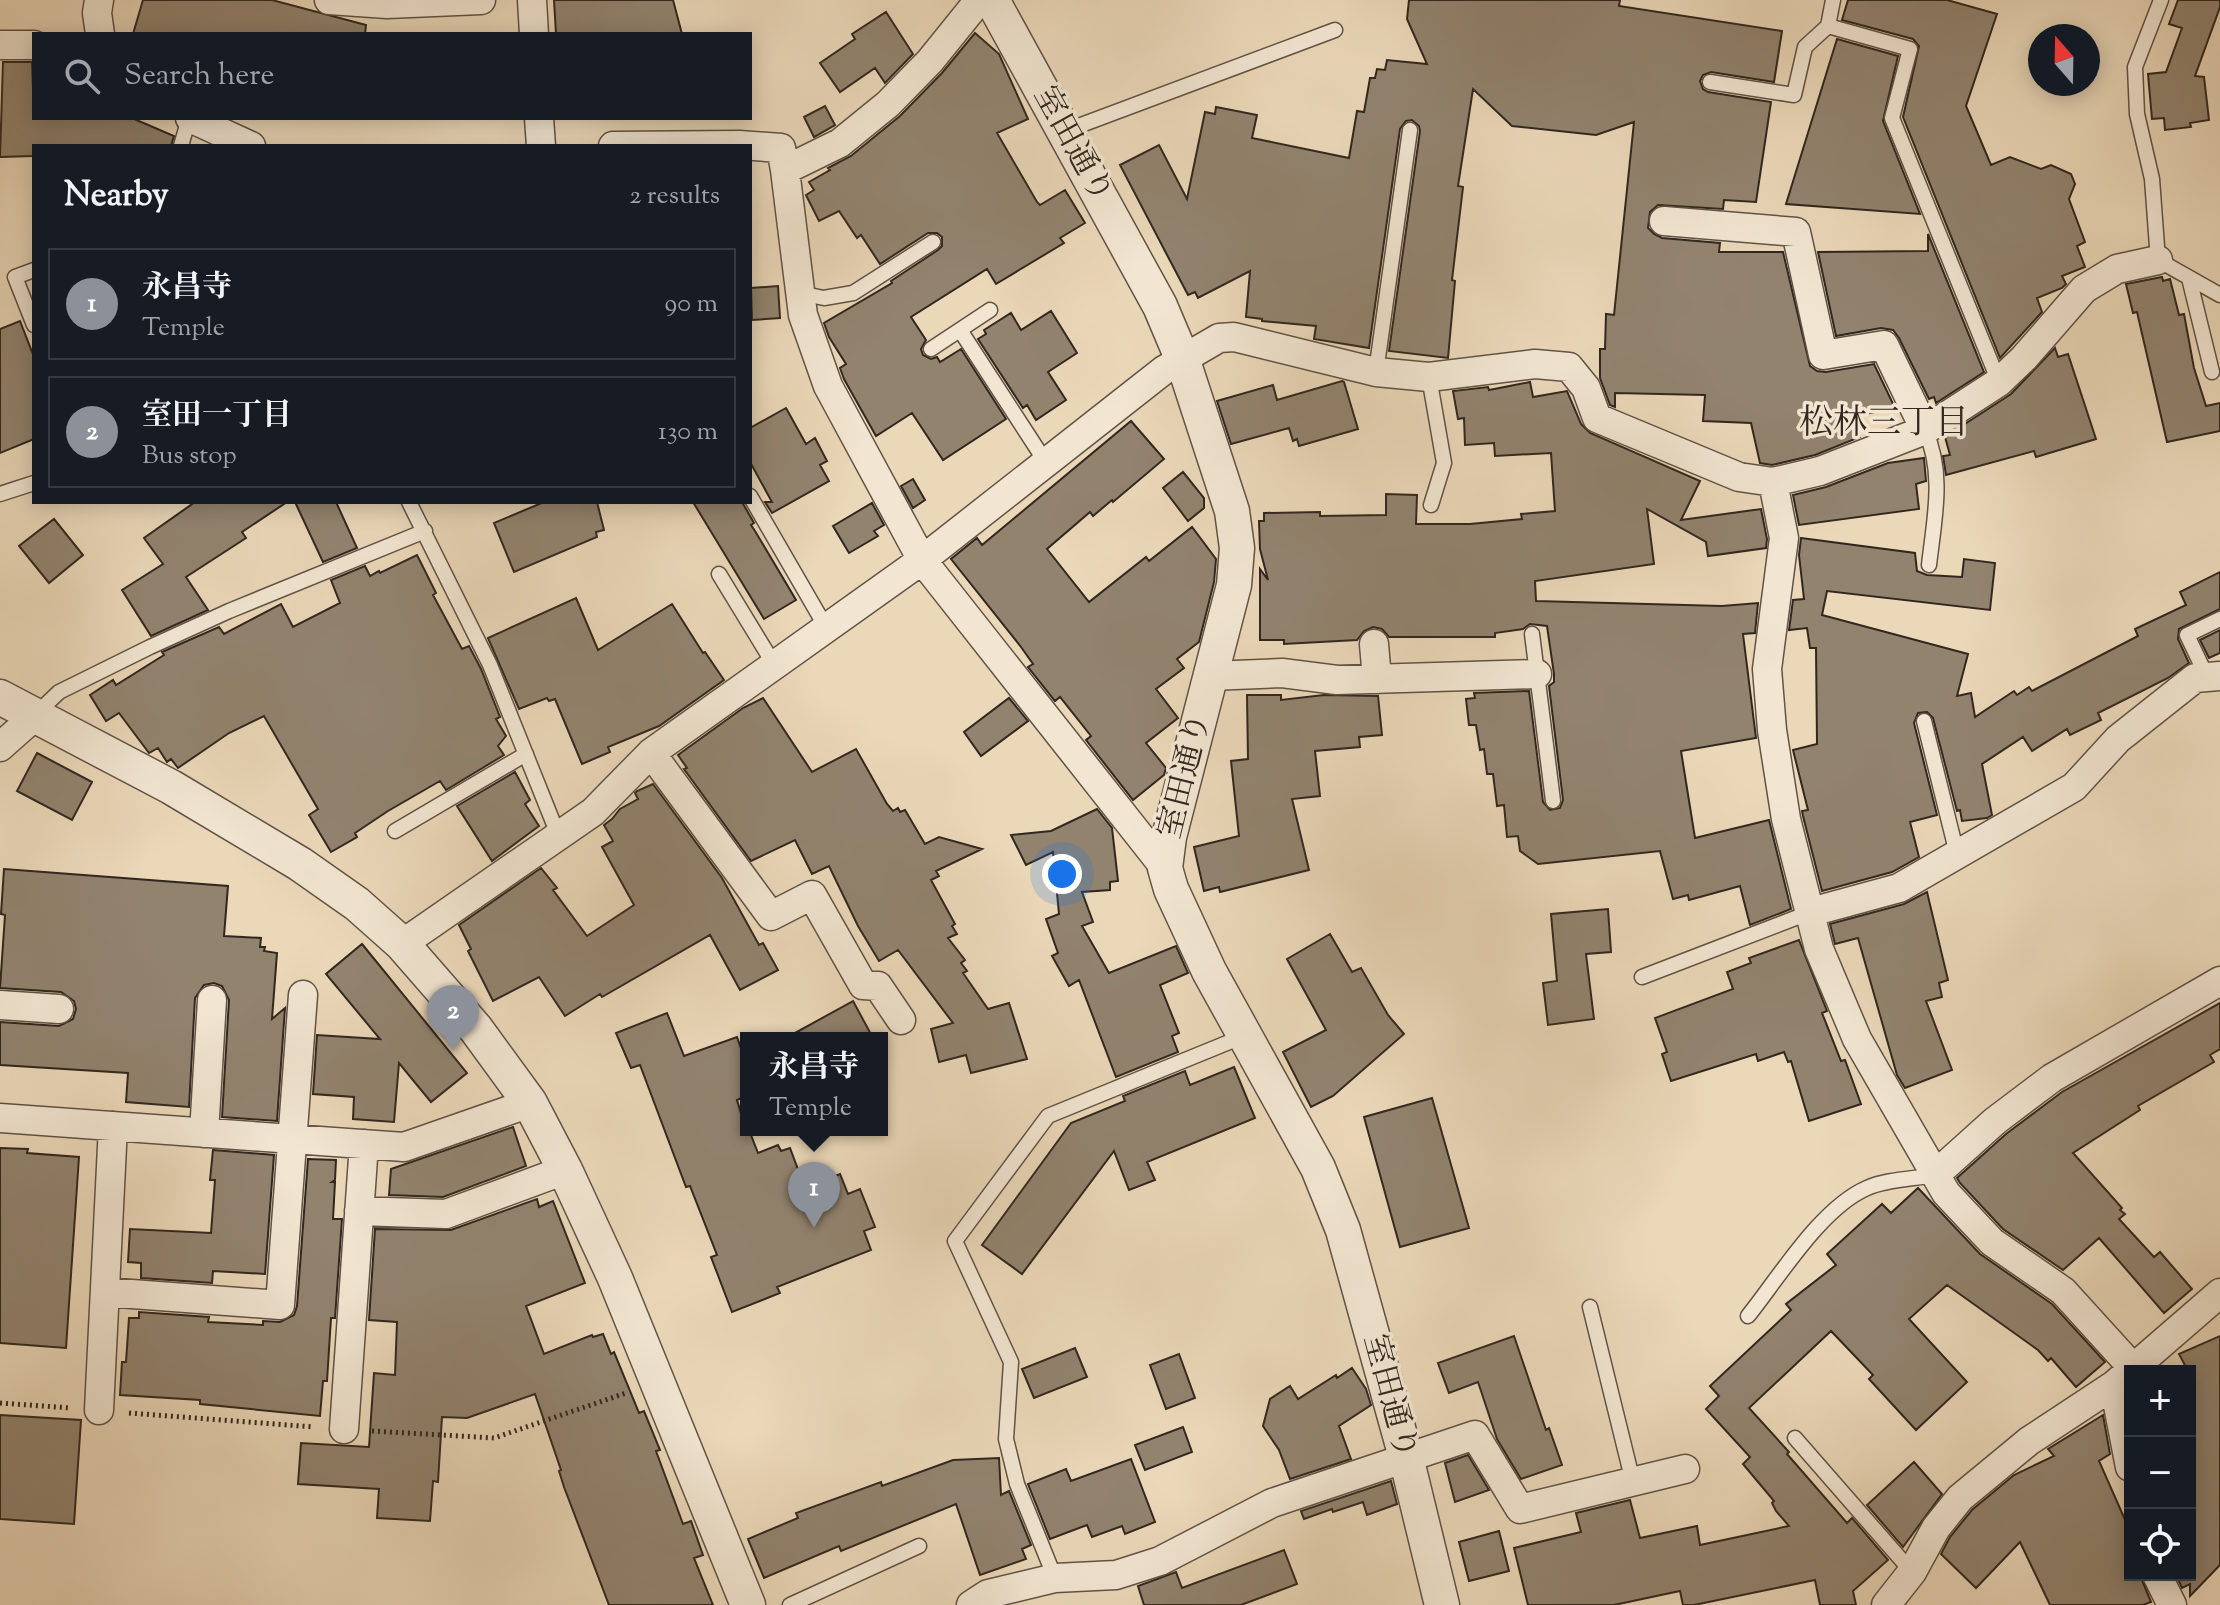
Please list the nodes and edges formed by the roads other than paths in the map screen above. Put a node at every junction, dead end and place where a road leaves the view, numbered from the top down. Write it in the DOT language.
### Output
graph roads {
  1 [pos="99,0"];
  2 [pos="329,0"];
  3 [pos="481,0"];
  4 [pos="532,0"];
  5 [pos="992,0"];
  6 [pos="1833,0"];
  7 [pos="2161,0"];
  8 [pos="1828,26"];
  9 [pos="1335,30"];
  10 [pos="100,32"];
  11 [pos="534,32"];
  12 [pos="0,45"];
  13 [pos="32,45"];
  14 [pos="1710,82"];
  15 [pos="188,120"];
  16 [pos="193,120"];
  17 [pos="539,120"];
  18 [pos="1410,130"];
  19 [pos="1064,131"];
  20 [pos="182,144"];
  21 [pos="247,144"];
  22 [pos="541,144"];
  23 [pos="752,146"];
  24 [pos="785,170"];
  25 [pos="1664,221"];
  26 [pos="933,242"];
  27 [pos="2158,260"];
  28 [pos="32,270"];
  29 [pos="7,275"];
  30 [pos="2189,278"];
  31 [pos="799,293"];
  32 [pos="2220,295"];
  33 [pos="990,310"];
  34 [pos="32,321"];
  35 [pos="960,330"];
  36 [pos="931,349"];
  37 [pos="1182,358"];
  38 [pos="1376,372"];
  39 [pos="2212,372"];
  40 [pos="1429,377"];
  41 [pos="1999,382"];
  42 [pos="1925,430"];
  43 [pos="1045,461"];
  44 [pos="1773,482"];
  45 [pos="32,484"];
  46 [pos="0,494"];
  47 [pos="752,499"];
  48 [pos="410,504"];
  49 [pos="1431,505"];
  50 [pos="425,531"];
  51 [pos="922,560"];
  52 [pos="1929,565"];
  53 [pos="719,574"];
  54 [pos="2220,619"];
  55 [pos="827,629"];
  56 [pos="1532,634"];
  57 [pos="1374,644"];
  58 [pos="775,666"];
  59 [pos="1537,674"];
  60 [pos="2213,675"];
  61 [pos="1210,676"];
  62 [pos="1377,679"];
  63 [pos="0,697"];
  64 [pos="35,716"];
  65 [pos="1924,721"];
  66 [pos="0,747"];
  67 [pos="651,753"];
  68 [pos="526,754"];
  69 [pos="1553,801"];
  70 [pos="395,831"];
  71 [pos="559,837"];
  72 [pos="1957,854"];
  73 [pos="1165,868"];
  74 [pos="1811,912"];
  75 [pos="402,944"];
  76 [pos="1642,977"];
  77 [pos="2220,981"];
  78 [pos="303,995"];
  79 [pos="212,1000"];
  80 [pos="0,1005"];
  81 [pos="59,1009"];
  82 [pos="901,1020"];
  83 [pos="1244,1035"];
  84 [pos="530,1103"];
  85 [pos="0,1118"];
  86 [pos="113,1126"];
  87 [pos="204,1133"];
  88 [pos="291,1139"];
  89 [pos="364,1144"];
  90 [pos="565,1170"];
  91 [pos="1935,1175"];
  92 [pos="359,1211"];
  93 [pos="105,1292"];
  94 [pos="2220,1293"];
  95 [pos="1590,1307"];
  96 [pos="1748,1316"];
  97 [pos="2137,1365"];
  98 [pos="2124,1370"];
  99 [pos="2124,1376"];
  100 [pos="99,1410"];
  101 [pos="344,1429"];
  102 [pos="1795,1438"];
  103 [pos="1406,1457"];
  104 [pos="1685,1469"];
  105 [pos="1633,1482"];
  106 [pos="919,1546"];
  107 [pos="1912,1572"];
  108 [pos="1055,1578"];
  109 [pos="2160,1581"];
  110 [pos="748,1605"];
  111 [pos="790,1605"];
  112 [pos="971,1605"];
  113 [pos="1442,1605"];
  114 [pos="1886,1605"];
  115 [pos="2172,1605"];
  1 -- 10 [label="street"];
  2 -- 3 [label="street"];
  4 -- 11 [label="street"];
  5 -- 19 [label="street, 室田通り"];
  5 -- 24 [label="street"];
  6 -- 8 [label="lane"];
  7 -- 27 [label="lane"];
  8 -- 14 [label="lane"];
  8 -- 41 [label="lane"];
  9 -- 19 [label="lane"];
  12 -- 13 [label="street"];
  15 -- 20 [label="lane"];
  16 -- 21 [label="street"];
  17 -- 22 [label="street"];
  18 -- 38 [label="lane"];
  19 -- 37 [label="street, 室田通り"];
  23 -- 24 [label="street"];
  24 -- 31 [label="street"];
  25 -- 42 [label="street"];
  26 -- 31 [label="lane"];
  27 -- 30 [label="lane"];
  27 -- 41 [label="street"];
  28 -- 29 [label="lane"];
  29 -- 34 [label="lane"];
  30 -- 32 [label="lane"];
  30 -- 39 [label="lane"];
  31 -- 51 [label="street"];
  33 -- 35 [label="lane"];
  35 -- 36 [label="lane"];
  35 -- 43 [label="lane"];
  37 -- 38 [label="street"];
  37 -- 43 [label="street"];
  37 -- 61 [label="street, 室田通り"];
  38 -- 40 [label="street"];
  40 -- 44 [label="street"];
  40 -- 49 [label="lane"];
  41 -- 42 [label="street"];
  42 -- 44 [label="street"];
  42 -- 52 [label="lane"];
  43 -- 51 [label="street"];
  44 -- 74 [label="street"];
  45 -- 46 [label="lane"];
  47 -- 55 [label="lane"];
  48 -- 50 [label="lane"];
  50 -- 64 [label="lane"];
  50 -- 68 [label="lane"];
  51 -- 55 [label="street"];
  51 -- 73 [label="street"];
  53 -- 58 [label="lane"];
  54 -- 60 [label="lane"];
  55 -- 58 [label="street"];
  56 -- 59 [label="lane"];
  57 -- 62 [label="street"];
  58 -- 67 [label="street"];
  59 -- 62 [label="street"];
  59 -- 69 [label="lane"];
  60 -- 72 [label="street"];
  61 -- 62 [label="street"];
  61 -- 73 [label="street, 室田通り"];
  63 -- 64 [label="street"];
  64 -- 66 [label="street"];
  64 -- 75 [label="street"];
  65 -- 72 [label="lane"];
  67 -- 71 [label="street"];
  67 -- 82 [label="street"];
  68 -- 70 [label="lane"];
  68 -- 71 [label="lane"];
  71 -- 75 [label="street"];
  72 -- 74 [label="street"];
  73 -- 83 [label="street, 室田通り"];
  74 -- 76 [label="lane"];
  74 -- 91 [label="street"];
  75 -- 84 [label="street"];
  77 -- 91 [label="street"];
  78 -- 88 [label="street"];
  79 -- 87 [label="street"];
  80 -- 81 [label="street"];
  83 -- 103 [label="street, 室田通り"];
  83 -- 108 [label="lane"];
  84 -- 89 [label="street"];
  84 -- 90 [label="street"];
  85 -- 86 [label="street"];
  86 -- 87 [label="street"];
  86 -- 93 [label="street"];
  87 -- 88 [label="street"];
  88 -- 89 [label="street"];
  88 -- 93 [label="street"];
  89 -- 92 [label="street"];
  90 -- 92 [label="street"];
  90 -- 110 [label="street"];
  91 -- 96 [label="lane"];
  91 -- 98 [label="street"];
  92 -- 101 [label="street"];
  93 -- 100 [label="street"];
  94 -- 97 [label="street"];
  95 -- 105 [label="lane"];
  99 -- 107 [label="street"];
  102 -- 107 [label="lane"];
  103 -- 105 [label="street"];
  103 -- 108 [label="street"];
  103 -- 113 [label="street, 室田通り"];
  104 -- 105 [label="street"];
  106 -- 111 [label="lane"];
  107 -- 114 [label="street"];
  108 -- 112 [label="street"];
  109 -- 115 [label="street"];
}
